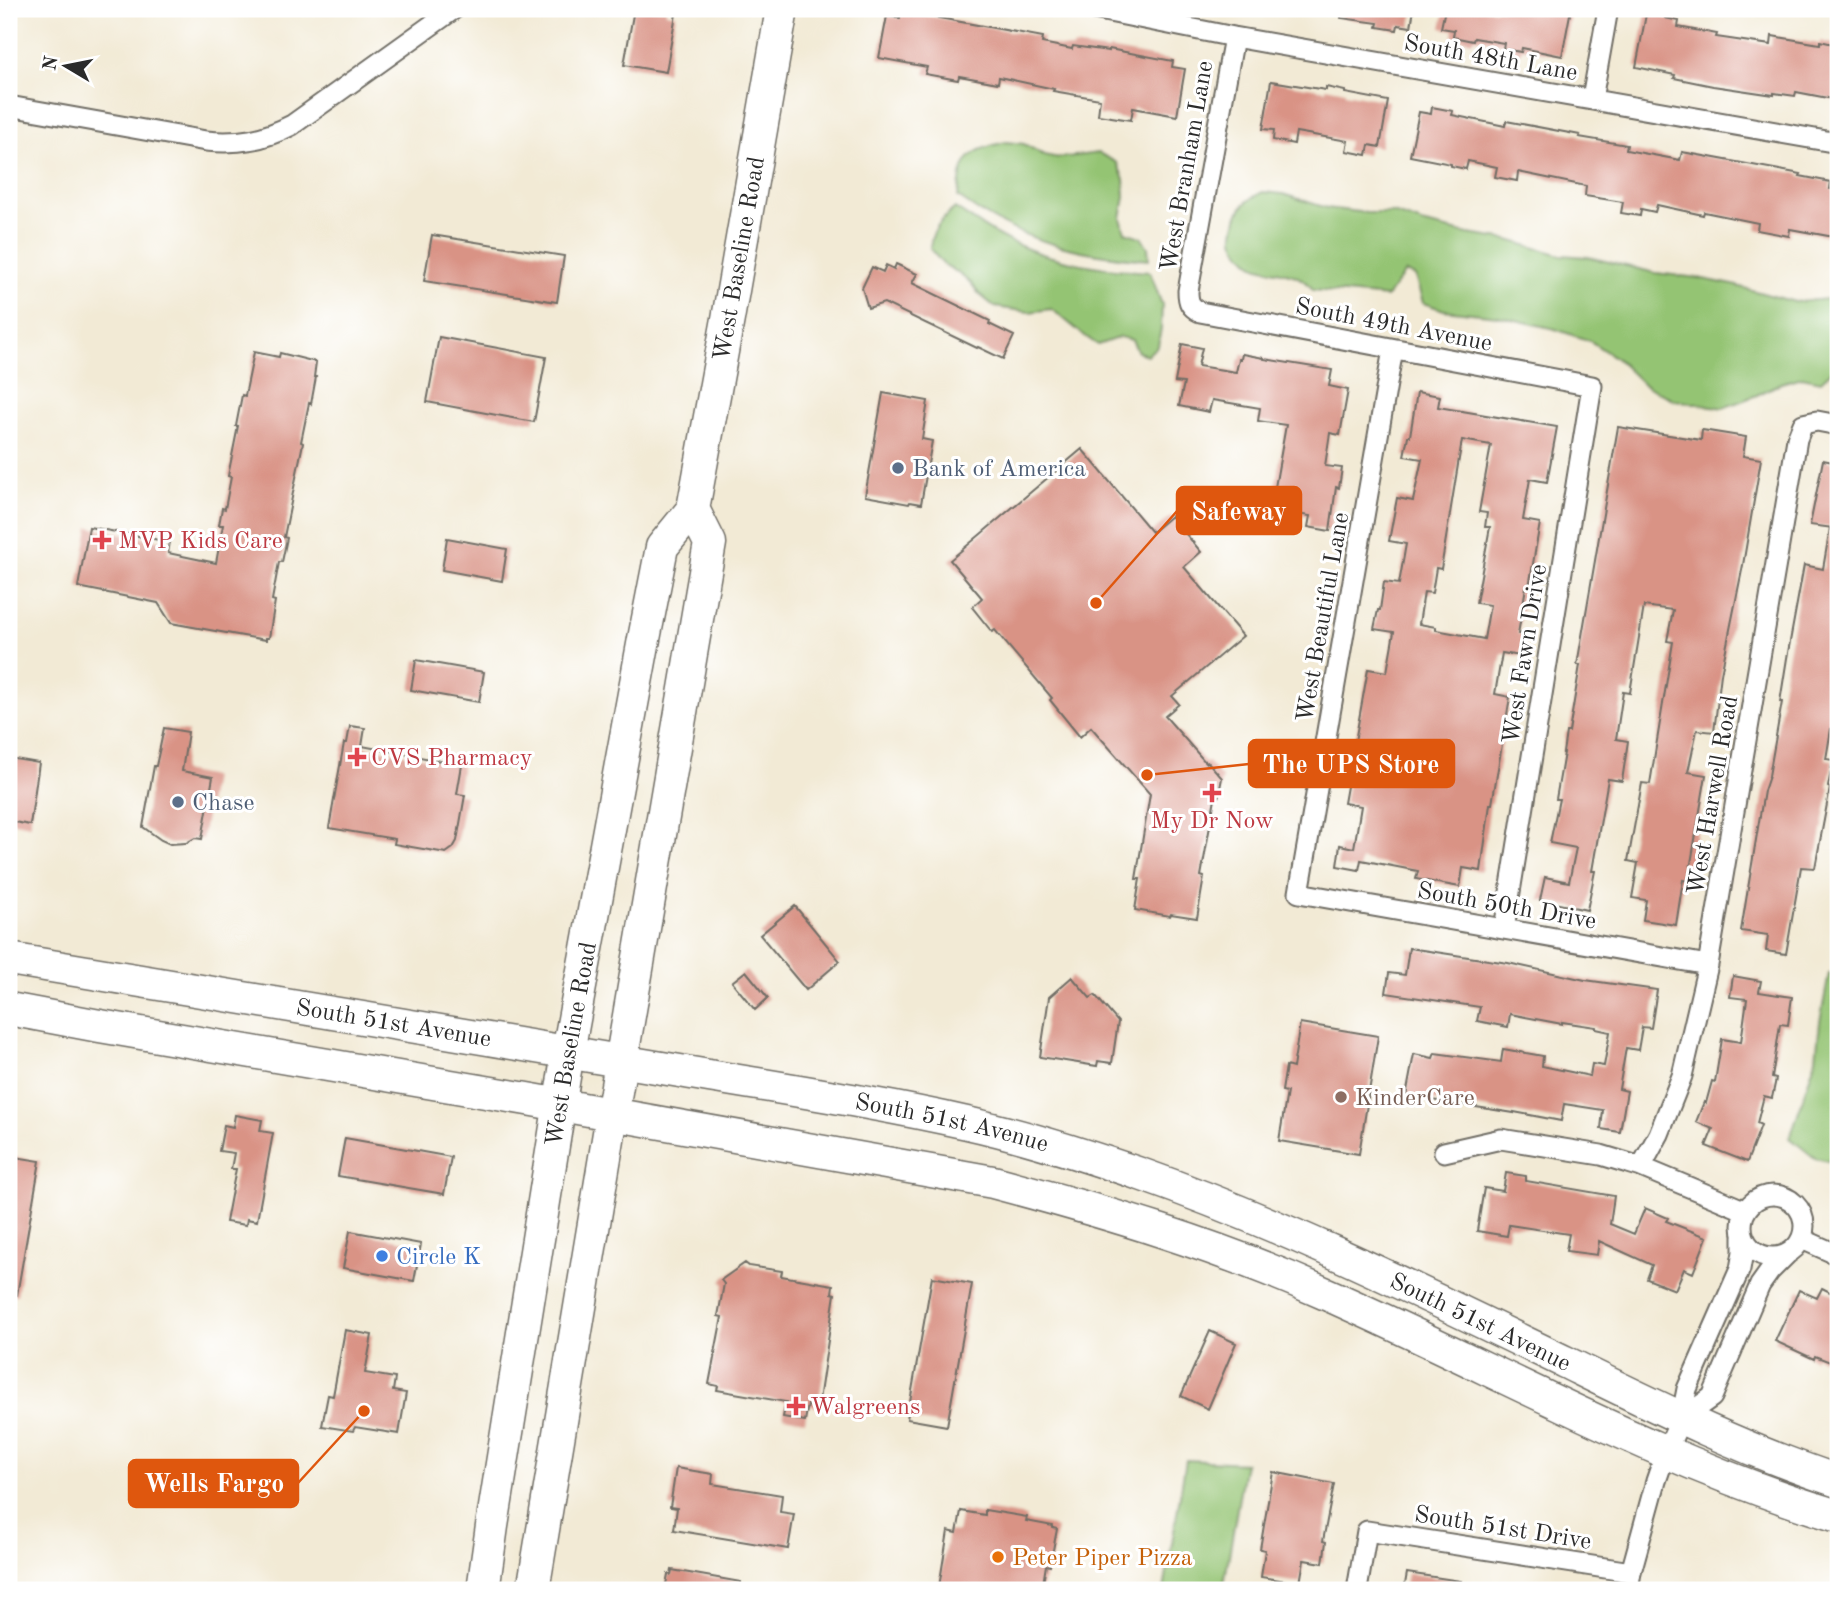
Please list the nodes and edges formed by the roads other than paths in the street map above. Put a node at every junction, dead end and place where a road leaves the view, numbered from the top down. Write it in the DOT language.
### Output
graph roads {
  1 [pos="454,9"];
  2 [pos="782,9"];
  3 [pos="1094,9"];
  4 [pos="1608,9"];
  5 [pos="1234,37"];
  6 [pos="1592,99"];
  7 [pos="9,106"];
  8 [pos="1838,143"];
  9 [pos="1190,304"];
  10 [pos="1393,349"];
  11 [pos="1592,386"];
  12 [pos="1838,425"];
  13 [pos="693,509"];
  14 [pos="1299,893"];
  15 [pos="1504,929"];
  16 [pos="9,959"];
  17 [pos="1707,965"];
  18 [pos="9,1009"];
  19 [pos="568,1052"];
  20 [pos="622,1061"];
  21 [pos="559,1105"];
  22 [pos="612,1115"];
  23 [pos="1444,1152"];
  24 [pos="1641,1167"];
  25 [pos="1746,1211"];
  26 [pos="1743,1236"];
  27 [pos="1802,1239"];
  28 [pos="1787,1254"];
  29 [pos="1838,1255"];
  30 [pos="1681,1419"];
  31 [pos="1666,1452"];
  32 [pos="1838,1481"];
  33 [pos="1838,1516"];
  34 [pos="1630,1581"];
  35 [pos="483,1590"];
  36 [pos="533,1590"];
  37 [pos="1357,1590"];
  1 -- 7 [label="street"];
  2 -- 13 [label="main road, West Baseline Road"];
  3 -- 5 [label="street, South 48th Lane"];
  4 -- 6 [label="street"];
  5 -- 6 [label="street, South 48th Lane"];
  5 -- 9 [label="street, West Branham Lane"];
  6 -- 8 [label="street, South 48th Lane"];
  9 -- 10 [label="street, South 49th Avenue"];
  10 -- 11 [label="street, South 49th Avenue"];
  10 -- 14 [label="street, West Beautiful Lane"];
  11 -- 15 [label="street, West Fawn Drive"];
  12 -- 17 [label="street, West Harwell Road"];
  13 -- 19 [label="main road, West Baseline Road"];
  13 -- 20 [label="main road"];
  14 -- 15 [label="street, South 50th Drive"];
  15 -- 17 [label="street, South 50th Drive"];
  16 -- 19 [label="main road, South 51st Avenue"];
  17 -- 24 [label="street, West Harwell Road"];
  18 -- 21 [label="main road, South 51st Avenue"];
  19 -- 20 [label="main road, South 51st Avenue"];
  19 -- 21 [label="main road, West Baseline Road"];
  20 -- 22 [label="main road"];
  20 -- 30 [label="main road, South 51st Avenue"];
  21 -- 22 [label="main road, South 51st Avenue"];
  21 -- 35 [label="main road, West Baseline Road"];
  22 -- 31 [label="main road, South 51st Avenue"];
  22 -- 36 [label="main road"];
  23 -- 24 [label="street"];
  24 -- 25 [label="street"];
  25 -- 26 [label="street"];
  25 -- 27 [label="street"];
  26 -- 28 [label="street"];
  26 -- 30 [label="street"];
  27 -- 28 [label="street"];
  27 -- 29 [label="street"];
  28 -- 30 [label="street"];
  30 -- 31 [label="street"];
  30 -- 32 [label="main road, South 51st Avenue"];
  31 -- 33 [label="main road, South 51st Avenue"];
  31 -- 34 [label="street"];
  34 -- 37 [label="street, South 51st Drive"];
}
